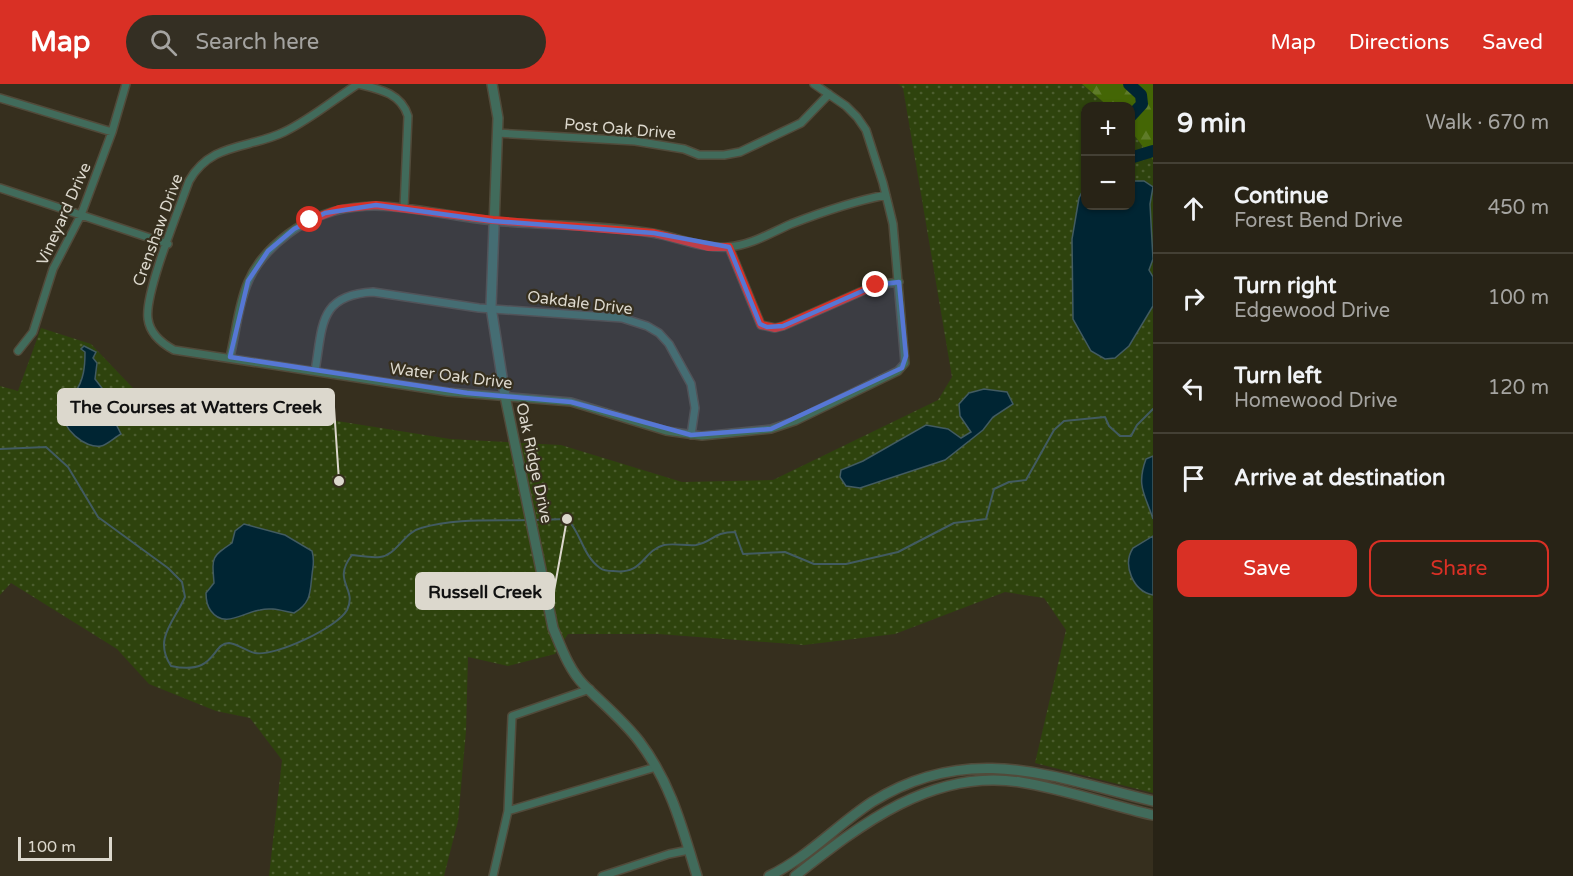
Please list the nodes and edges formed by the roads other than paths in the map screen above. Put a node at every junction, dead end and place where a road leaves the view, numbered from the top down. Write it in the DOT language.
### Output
graph roads {
  1 [pos="126,84"];
  2 [pos="358,84"];
  3 [pos="492,84"];
  4 [pos="814,84"];
  5 [pos="829,94"];
  6 [pos="0,98"];
  7 [pos="112,132"];
  8 [pos="497,133"];
  9 [pos="0,188"];
  10 [pos="886,195"];
  11 [pos="404,208"];
  12 [pos="81,215"];
  13 [pos="493,220"];
  14 [pos="168,244"];
  15 [pos="729,247"];
  16 [pos="899,282"];
  17 [pos="148,298"];
  18 [pos="491,307"];
  19 [pos="18,351"];
  20 [pos="230,357"];
  21 [pos="315,371"];
  22 [pos="505,396"];
  23 [pos="691,435"];
  24 [pos="590,689"];
  25 [pos="656,767"];
  26 [pos="988,767"];
  27 [pos="938,774"];
  28 [pos="988,779"];
  29 [pos="940,787"];
  30 [pos="1120,794"];
  31 [pos="1153,801"];
  32 [pos="1117,805"];
  33 [pos="508,811"];
  34 [pos="1153,815"];
  35 [pos="689,850"];
  36 [pos="493,876"];
  37 [pos="602,876"];
  38 [pos="697,876"];
  39 [pos="769,876"];
  40 [pos="795,876"];
  1 -- 7 [label="street, Vineyard Drive"];
  2 -- 11 [label="street"];
  2 -- 14 [label="street, Crenshaw Drive"];
  3 -- 8 [label="street, Oak Ridge Drive"];
  4 -- 5 [label="street"];
  5 -- 8 [label="street, Post Oak Drive"];
  5 -- 10 [label="street"];
  6 -- 7 [label="street"];
  7 -- 12 [label="street, Vineyard Drive"];
  8 -- 13 [label="street, Oak Ridge Drive"];
  9 -- 12 [label="street"];
  10 -- 15 [label="street"];
  10 -- 16 [label="street"];
  11 -- 13 [label="street"];
  11 -- 20 [label="street"];
  12 -- 14 [label="street"];
  12 -- 19 [label="street, Vineyard Drive"];
  13 -- 15 [label="street"];
  13 -- 18 [label="street, Oak Ridge Drive"];
  14 -- 17 [label="street, Crenshaw Drive"];
  15 -- 16 [label="street"];
  16 -- 23 [label="street, Water Oak Drive"];
  17 -- 20 [label="street, Water Oak Drive"];
  18 -- 21 [label="street, Oakdale Drive"];
  18 -- 22 [label="street, Oak Ridge Drive"];
  18 -- 23 [label="street, Oakdale Drive"];
  20 -- 21 [label="street, Water Oak Drive"];
  21 -- 22 [label="street, Water Oak Drive"];
  22 -- 23 [label="street, Water Oak Drive"];
  22 -- 24 [label="street, Oak Ridge Drive"];
  24 -- 25 [label="street, Oak Ridge Drive"];
  24 -- 33 [label="street"];
  25 -- 33 [label="street"];
  25 -- 35 [label="street, Oak Ridge Drive"];
  26 -- 27 [label="street"];
  26 -- 28 [label="street"];
  26 -- 30 [label="street"];
  27 -- 29 [label="street"];
  27 -- 39 [label="street"];
  28 -- 29 [label="street"];
  28 -- 32 [label="street"];
  29 -- 40 [label="street"];
  30 -- 31 [label="street"];
  30 -- 32 [label="street"];
  32 -- 34 [label="street"];
  33 -- 36 [label="street"];
  35 -- 37 [label="street"];
  35 -- 38 [label="street, Oak Ridge Drive"];
}
